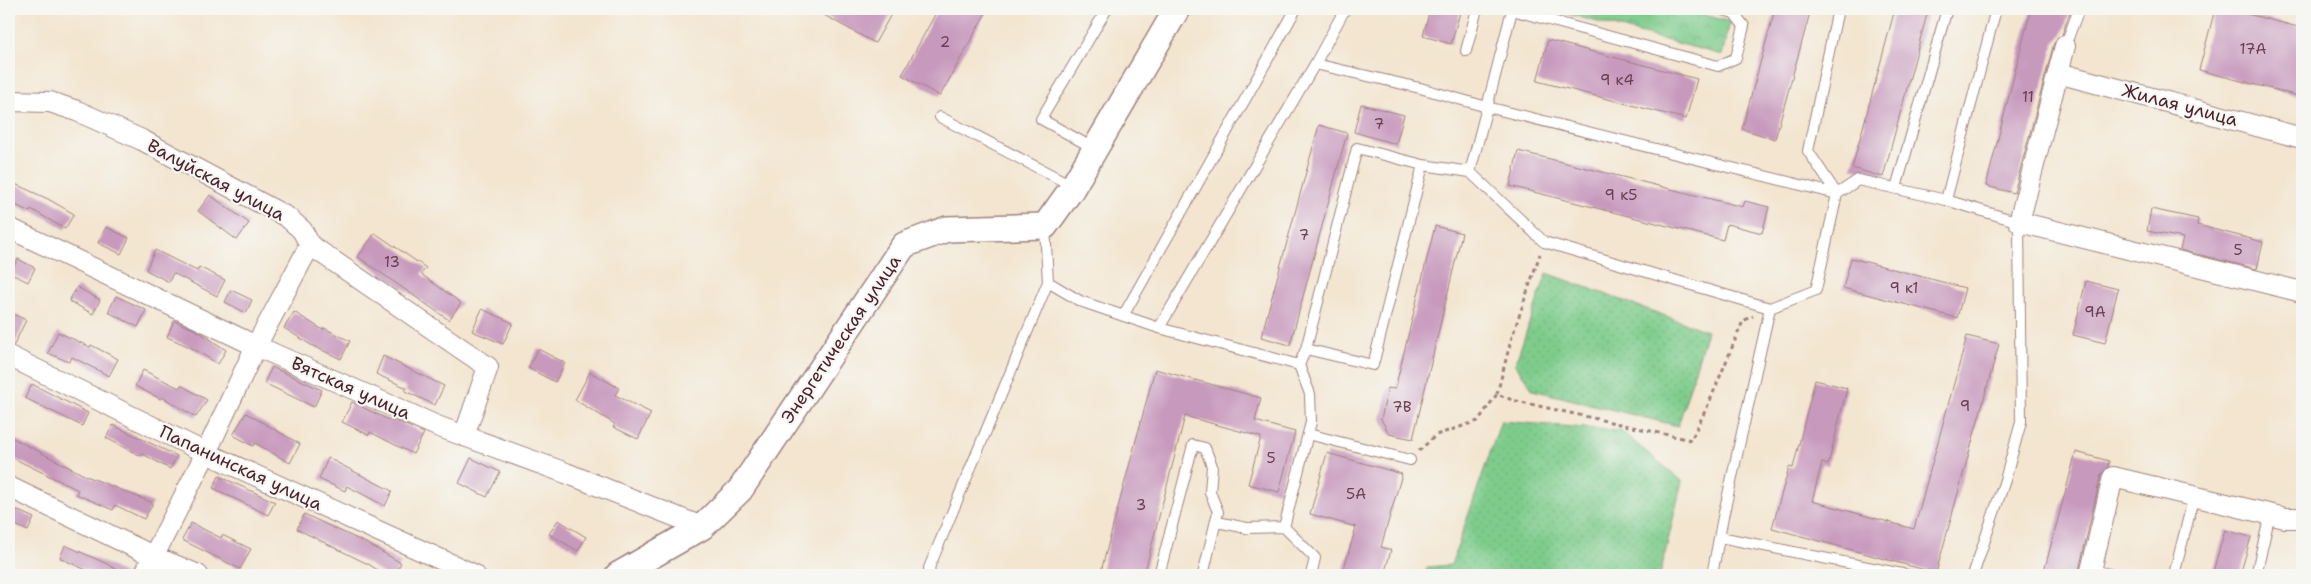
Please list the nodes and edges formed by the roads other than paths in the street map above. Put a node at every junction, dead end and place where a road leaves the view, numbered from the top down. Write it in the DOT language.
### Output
graph roads {
  1 [pos="1107,9"];
  2 [pos="1177,9"];
  3 [pos="1296,9"];
  4 [pos="1345,9"];
  5 [pos="1477,9"];
  6 [pos="1512,9"];
  7 [pos="1719,9"];
  8 [pos="1838,9"];
  9 [pos="1947,9"];
  10 [pos="1996,9"];
  11 [pos="2080,9"];
  12 [pos="2065,46"];
  13 [pos="1466,51"];
  14 [pos="1315,64"];
  15 [pos="2058,73"];
  16 [pos="9,101"];
  17 [pos="1487,107"];
  18 [pos="940,117"];
  19 [pos="2302,138"];
  20 [pos="1095,149"];
  21 [pos="1423,165"];
  22 [pos="1470,172"];
  23 [pos="1074,186"];
  24 [pos="1896,188"];
  25 [pos="1838,194"];
  26 [pos="1946,200"];
  27 [pos="2019,222"];
  28 [pos="1045,226"];
  29 [pos="9,228"];
  30 [pos="310,245"];
  31 [pos="1048,282"];
  32 [pos="2302,292"];
  33 [pos="1770,308"];
  34 [pos="1123,316"];
  35 [pos="1159,328"];
  36 [pos="256,346"];
  37 [pos="1306,348"];
  38 [pos="9,356"];
  39 [pos="1299,365"];
  40 [pos="1308,434"];
  41 [pos="464,436"];
  42 [pos="206,453"];
  43 [pos="1410,460"];
  44 [pos="9,487"];
  45 [pos="2194,496"];
  46 [pos="2270,514"];
  47 [pos="2302,518"];
  48 [pos="1217,522"];
  49 [pos="702,527"];
  50 [pos="1284,527"];
  51 [pos="1720,537"];
  52 [pos="153,556"];
  53 [pos="2091,572"];
  54 [pos="144,575"];
  55 [pos="198,575"];
  56 [pos="475,575"];
  57 [pos="618,575"];
  58 [pos="930,575"];
  59 [pos="1159,575"];
  60 [pos="1203,575"];
  61 [pos="1311,575"];
  62 [pos="1714,575"];
  63 [pos="1907,575"];
  64 [pos="1973,575"];
  65 [pos="2114,575"];
  66 [pos="2174,575"];
  67 [pos="2256,575"];
  1 -- 20 [label="lane"];
  2 -- 20 [label="street"];
  3 -- 34 [label="lane"];
  4 -- 14 [label="lane"];
  5 -- 13 [label="lane"];
  6 -- 7 [label="lane"];
  6 -- 17 [label="lane"];
  8 -- 25 [label="lane"];
  9 -- 24 [label="lane"];
  10 -- 26 [label="lane"];
  11 -- 12 [label="lane"];
  12 -- 15 [label="street"];
  14 -- 17 [label="lane"];
  14 -- 35 [label="lane"];
  15 -- 19 [label="street, Жилая улица"];
  15 -- 27 [label="street"];
  16 -- 30 [label="street, Валуйская улица"];
  17 -- 22 [label="lane"];
  17 -- 25 [label="lane"];
  18 -- 23 [label="lane"];
  20 -- 23 [label="street"];
  21 -- 22 [label="lane"];
  21 -- 37 [label="lane"];
  21 -- 37 [label="lane"];
  22 -- 33 [label="lane"];
  23 -- 28 [label="street"];
  24 -- 25 [label="lane"];
  24 -- 26 [label="lane"];
  25 -- 33 [label="lane"];
  26 -- 27 [label="lane"];
  27 -- 32 [label="street"];
  27 -- 64 [label="lane"];
  28 -- 31 [label="lane"];
  28 -- 49 [label="street, Энергетическая улица"];
  29 -- 36 [label="street, Вятская улица"];
  30 -- 36 [label="street"];
  30 -- 41 [label="street, Валуйская улица"];
  31 -- 34 [label="lane"];
  31 -- 58 [label="lane"];
  33 -- 51 [label="lane"];
  34 -- 35 [label="lane"];
  35 -- 39 [label="lane"];
  36 -- 41 [label="street, Вятская улица"];
  36 -- 42 [label="street"];
  37 -- 39 [label="lane"];
  38 -- 42 [label="street, Папанинская улица"];
  39 -- 40 [label="lane"];
  40 -- 43 [label="lane"];
  40 -- 50 [label="lane"];
  41 -- 49 [label="street, Вятская улица"];
  42 -- 52 [label="street"];
  42 -- 56 [label="street, Папанинская улица"];
  44 -- 52 [label="street"];
  45 -- 46 [label="street"];
  45 -- 53 [label="street"];
  45 -- 66 [label="lane"];
  46 -- 47 [label="street"];
  46 -- 67 [label="lane"];
  48 -- 50 [label="lane"];
  48 -- 59 [label="lane"];
  48 -- 60 [label="lane"];
  49 -- 57 [label="street, Энергетическая улица"];
  50 -- 61 [label="lane"];
  51 -- 62 [label="lane"];
  51 -- 63 [label="lane"];
  52 -- 54 [label="street"];
  52 -- 55 [label="street"];
  53 -- 65 [label="lane"];
}
